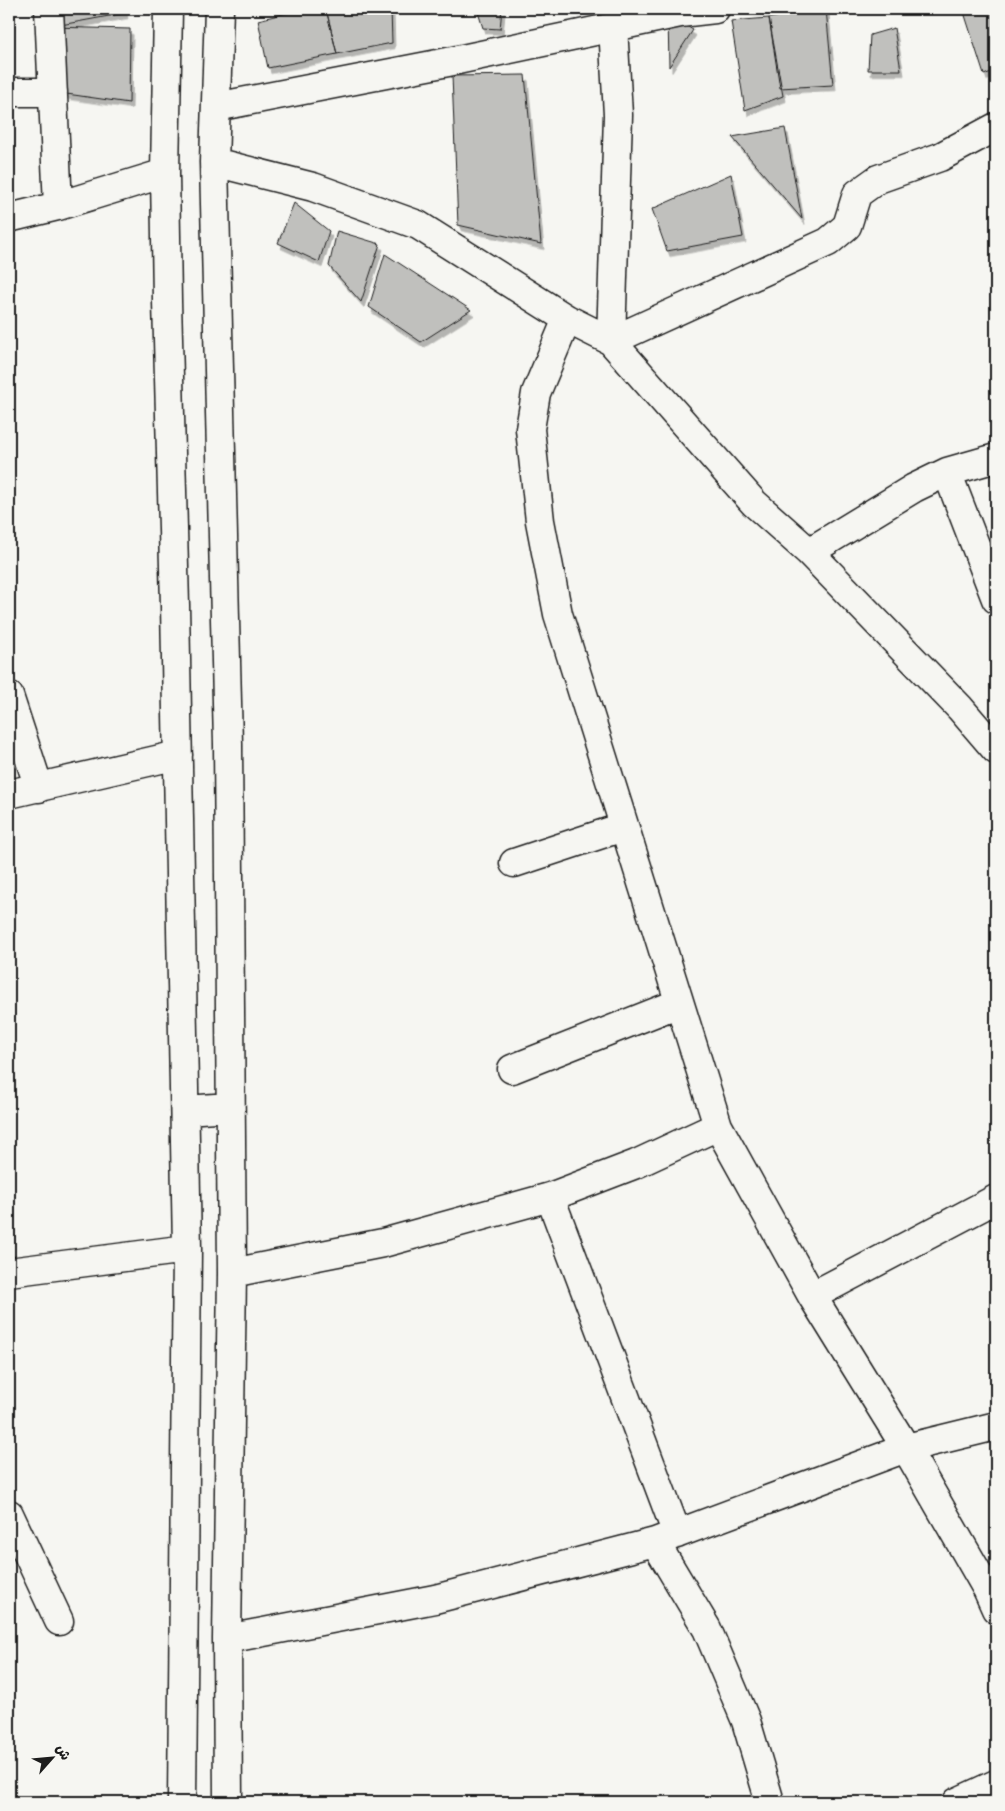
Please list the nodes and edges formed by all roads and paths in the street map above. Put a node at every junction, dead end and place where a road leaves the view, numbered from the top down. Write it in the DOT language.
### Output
graph roads {
  1 [pos="49,9"];
  2 [pos="168,9"];
  3 [pos="219,9"];
  4 [pos="715,9"];
  5 [pos="628,19"];
  6 [pos="9,92"];
  7 [pos="53,92"];
  8 [pos="216,107"];
  9 [pos="996,127"];
  10 [pos="214,162"];
  11 [pos="165,174"];
  12 [pos="58,206"];
  13 [pos="9,218"];
  14 [pos="567,319"];
  15 [pos="611,341"];
  16 [pos="996,458"];
  17 [pos="947,472"];
  18 [pos="809,552"];
  19 [pos="996,599"];
  20 [pos="9,696"];
  21 [pos="996,750"];
  22 [pos="178,755"];
  23 [pos="39,788"];
  24 [pos="9,794"];
  25 [pos="624,827"];
  26 [pos="514,863"];
  27 [pos="679,1003"];
  28 [pos="512,1069"];
  29 [pos="230,1108"];
  30 [pos="184,1110"];
  31 [pos="718,1126"];
  32 [pos="550,1198"];
  33 [pos="996,1199"];
  34 [pos="187,1249"];
  35 [pos="9,1272"];
  36 [pos="232,1273"];
  37 [pos="812,1296"];
  38 [pos="996,1426"];
  39 [pos="906,1448"];
  40 [pos="9,1514"];
  41 [pos="666,1538"];
  42 [pos="996,1609"];
  43 [pos="59,1621"];
  44 [pos="227,1640"];
  45 [pos="996,1784"];
  46 [pos="182,1802"];
  47 [pos="228,1802"];
  48 [pos="770,1802"];
  49 [pos="957,1802"];
  1 -- 7 [label="street"];
  2 -- 11 [label="street"];
  3 -- 8 [label="street"];
  4 -- 5 [label="street"];
  5 -- 8 [label="street"];
  5 -- 15 [label="street"];
  6 -- 7 [label="street"];
  7 -- 12 [label="street"];
  8 -- 10 [label="street"];
  9 -- 15 [label="street"];
  10 -- 14 [label="street"];
  10 -- 29 [label="street"];
  11 -- 12 [label="street"];
  11 -- 22 [label="street"];
  12 -- 13 [label="street"];
  14 -- 15 [label="street"];
  14 -- 25 [label="street"];
  15 -- 18 [label="street"];
  16 -- 17 [label="street"];
  17 -- 18 [label="street"];
  17 -- 19 [label="street"];
  18 -- 21 [label="street"];
  20 -- 23 [label="street"];
  22 -- 23 [label="street"];
  22 -- 30 [label="street"];
  23 -- 24 [label="street"];
  25 -- 26 [label="street"];
  25 -- 27 [label="street"];
  27 -- 28 [label="street"];
  27 -- 31 [label="street"];
  29 -- 30 [label="street"];
  29 -- 36 [label="street"];
  30 -- 34 [label="street"];
  31 -- 32 [label="street"];
  31 -- 37 [label="street"];
  32 -- 36 [label="street"];
  32 -- 41 [label="street"];
  33 -- 37 [label="street"];
  34 -- 35 [label="street"];
  34 -- 46 [label="street"];
  36 -- 44 [label="street"];
  37 -- 39 [label="street"];
  38 -- 39 [label="street"];
  39 -- 41 [label="street"];
  39 -- 42 [label="street"];
  40 -- 43 [label="street"];
  41 -- 44 [label="street"];
  41 -- 48 [label="street"];
  44 -- 47 [label="street"];
  45 -- 49 [label="street"];
}
